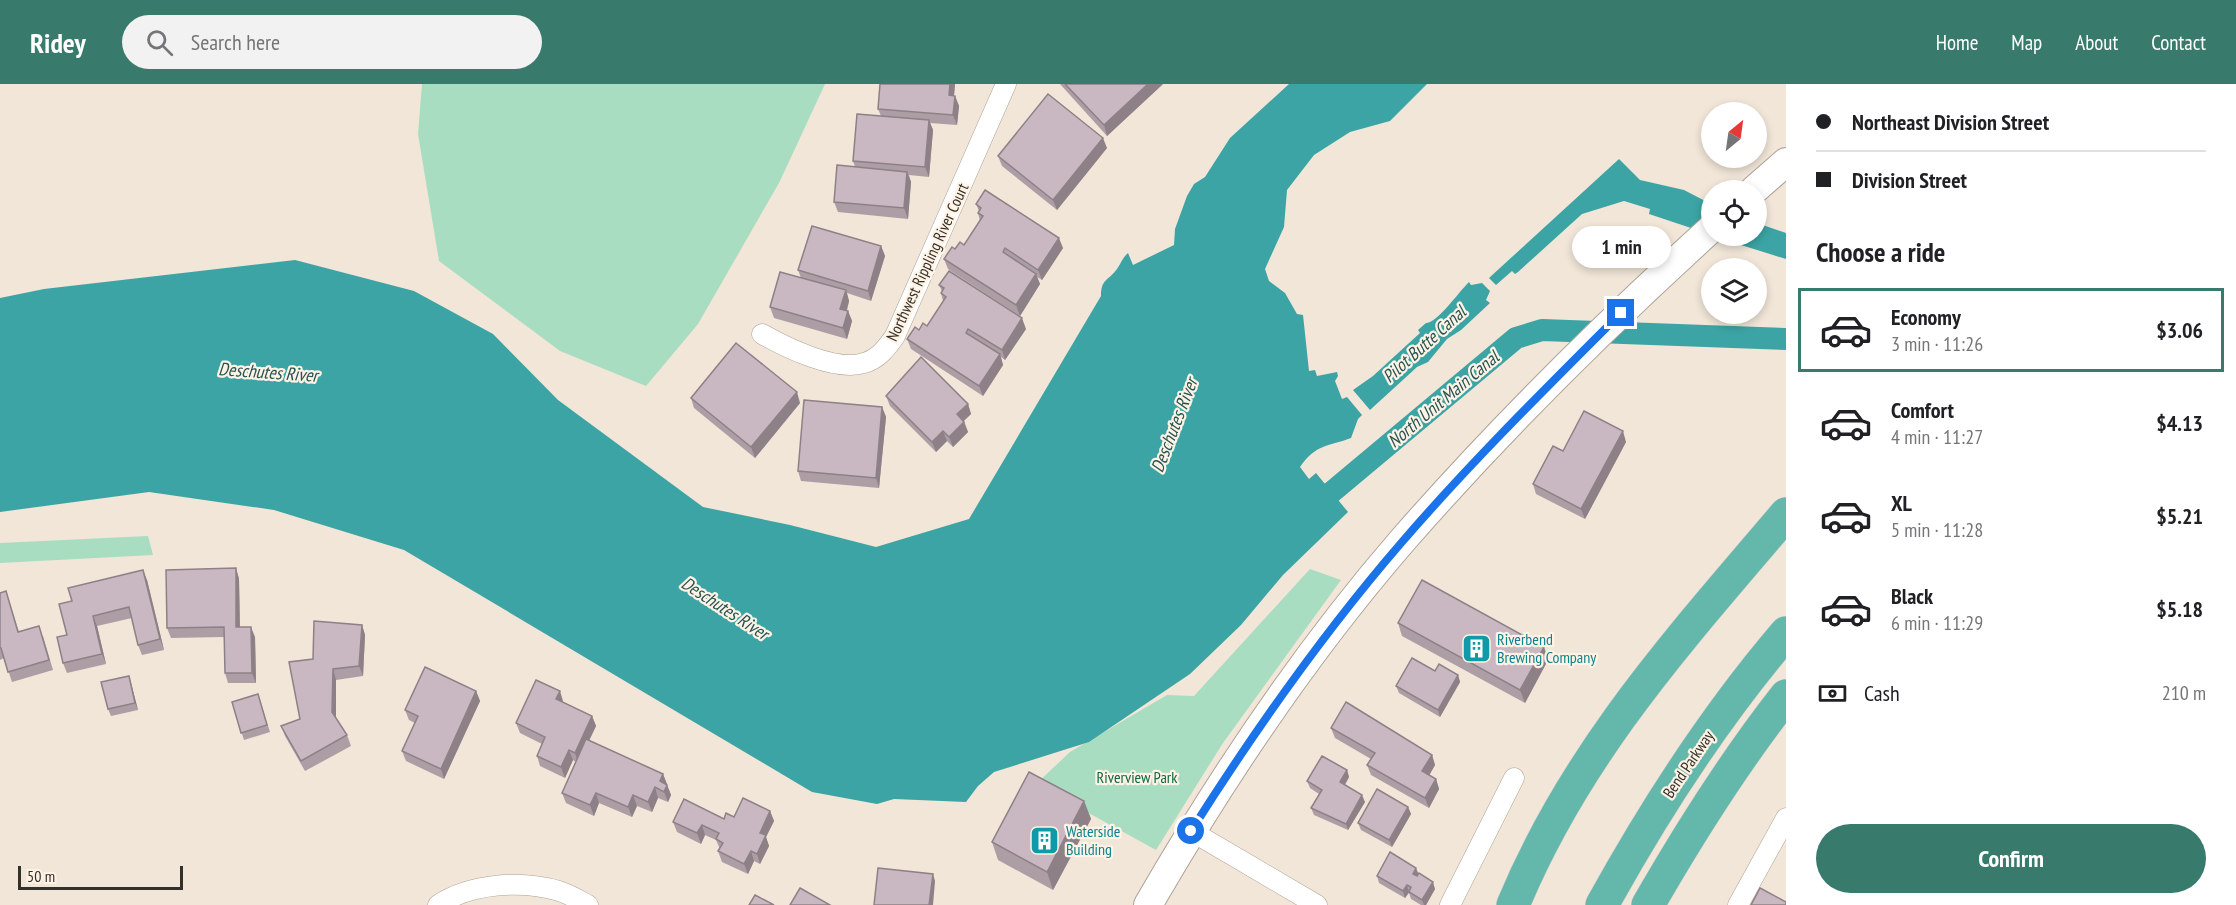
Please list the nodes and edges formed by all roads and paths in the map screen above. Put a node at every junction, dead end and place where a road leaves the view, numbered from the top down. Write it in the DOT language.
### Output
graph roads {
  1 [pos="1006,84"];
  2 [pos="1786,162"];
  3 [pos="1765,180"];
  4 [pos="1701,238"];
  5 [pos="762,334"];
  6 [pos="1786,514"];
  7 [pos="1786,633"];
  8 [pos="1786,696"];
  9 [pos="1514,778"];
  10 [pos="1786,818"];
  11 [pos="1191,831"];
  12 [pos="438,905"];
  13 [pos="588,905"];
  14 [pos="1148,905"];
  15 [pos="1317,905"];
  16 [pos="1450,905"];
  17 [pos="1513,905"];
  18 [pos="1602,905"];
  19 [pos="1648,905"];
  20 [pos="1738,905"];
  1 -- 5 [label="street, Northwest Rippling River Court"];
  2 -- 3 [label="main road"];
  4 -- 11 [label="main road"];
  6 -- 17 [label="highway"];
  7 -- 18 [label="highway, Bend Parkway"];
  8 -- 19 [label="highway"];
  9 -- 16 [label="street"];
  10 -- 20 [label="street"];
  11 -- 14 [label="main road"];
  11 -- 15 [label="street"];
  12 -- 13 [label="street"];
}
